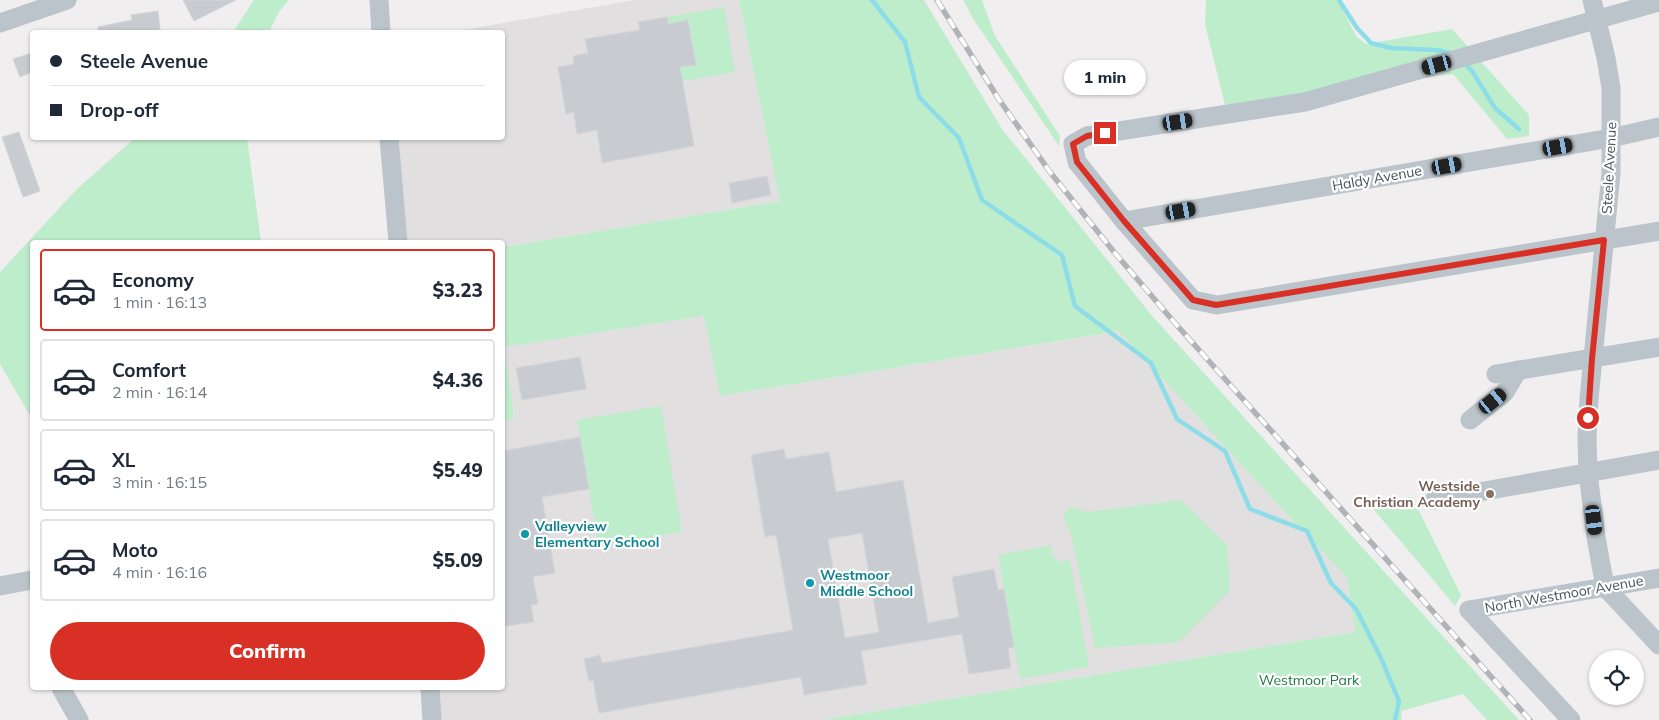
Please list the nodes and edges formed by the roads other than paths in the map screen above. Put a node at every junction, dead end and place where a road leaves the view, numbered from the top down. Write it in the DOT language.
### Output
graph roads {
  1 [pos="67,0"];
  2 [pos="378,0"];
  3 [pos="1592,0"];
  4 [pos="1659,2"];
  5 [pos="1598,20"];
  6 [pos="0,23"];
  7 [pos="381,30"];
  8 [pos="1659,127"];
  9 [pos="1611,138"];
  10 [pos="390,140"];
  11 [pos="1124,221"];
  12 [pos="1659,231"];
  13 [pos="398,240"];
  14 [pos="1604,240"];
  15 [pos="1659,347"];
  16 [pos="1592,359"];
  17 [pos="1518,370"];
  18 [pos="1496,374"];
  19 [pos="1470,420"];
  20 [pos="1659,460"];
  21 [pos="1588,472"];
  22 [pos="1434,500"];
  23 [pos="1659,578"];
  24 [pos="30,580"];
  25 [pos="0,586"];
  26 [pos="1605,587"];
  27 [pos="1659,645"];
  28 [pos="63,690"];
  29 [pos="430,690"];
  30 [pos="79,720"];
  31 [pos="432,720"];
  32 [pos="1571,720"];
  1 -- 6 [label="street"];
  2 -- 7 [label="street"];
  3 -- 5 [label="street, Steele Avenue"];
  4 -- 5 [label="street"];
  5 -- 9 [label="street, Steele Avenue"];
  5 -- 11 [label="street"];
  8 -- 9 [label="street, Haldy Avenue"];
  9 -- 11 [label="street, Haldy Avenue"];
  9 -- 14 [label="street, Steele Avenue"];
  10 -- 13 [label="street"];
  11 -- 14 [label="street"];
  12 -- 14 [label="street"];
  14 -- 16 [label="street, Steele Avenue"];
  15 -- 16 [label="street"];
  16 -- 17 [label="street"];
  16 -- 21 [label="street, Steele Avenue"];
  17 -- 18 [label="street"];
  17 -- 19 [label="street"];
  20 -- 21 [label="street"];
  21 -- 22 [label="street"];
  21 -- 26 [label="street, Steele Avenue"];
  23 -- 26 [label="street, North Westmoor Avenue"];
  24 -- 25 [label="street"];
  26 -- 27 [label="street"];
  26 -- 32 [label="street, North Westmoor Avenue"];
  28 -- 30 [label="street"];
  29 -- 31 [label="street"];
}
